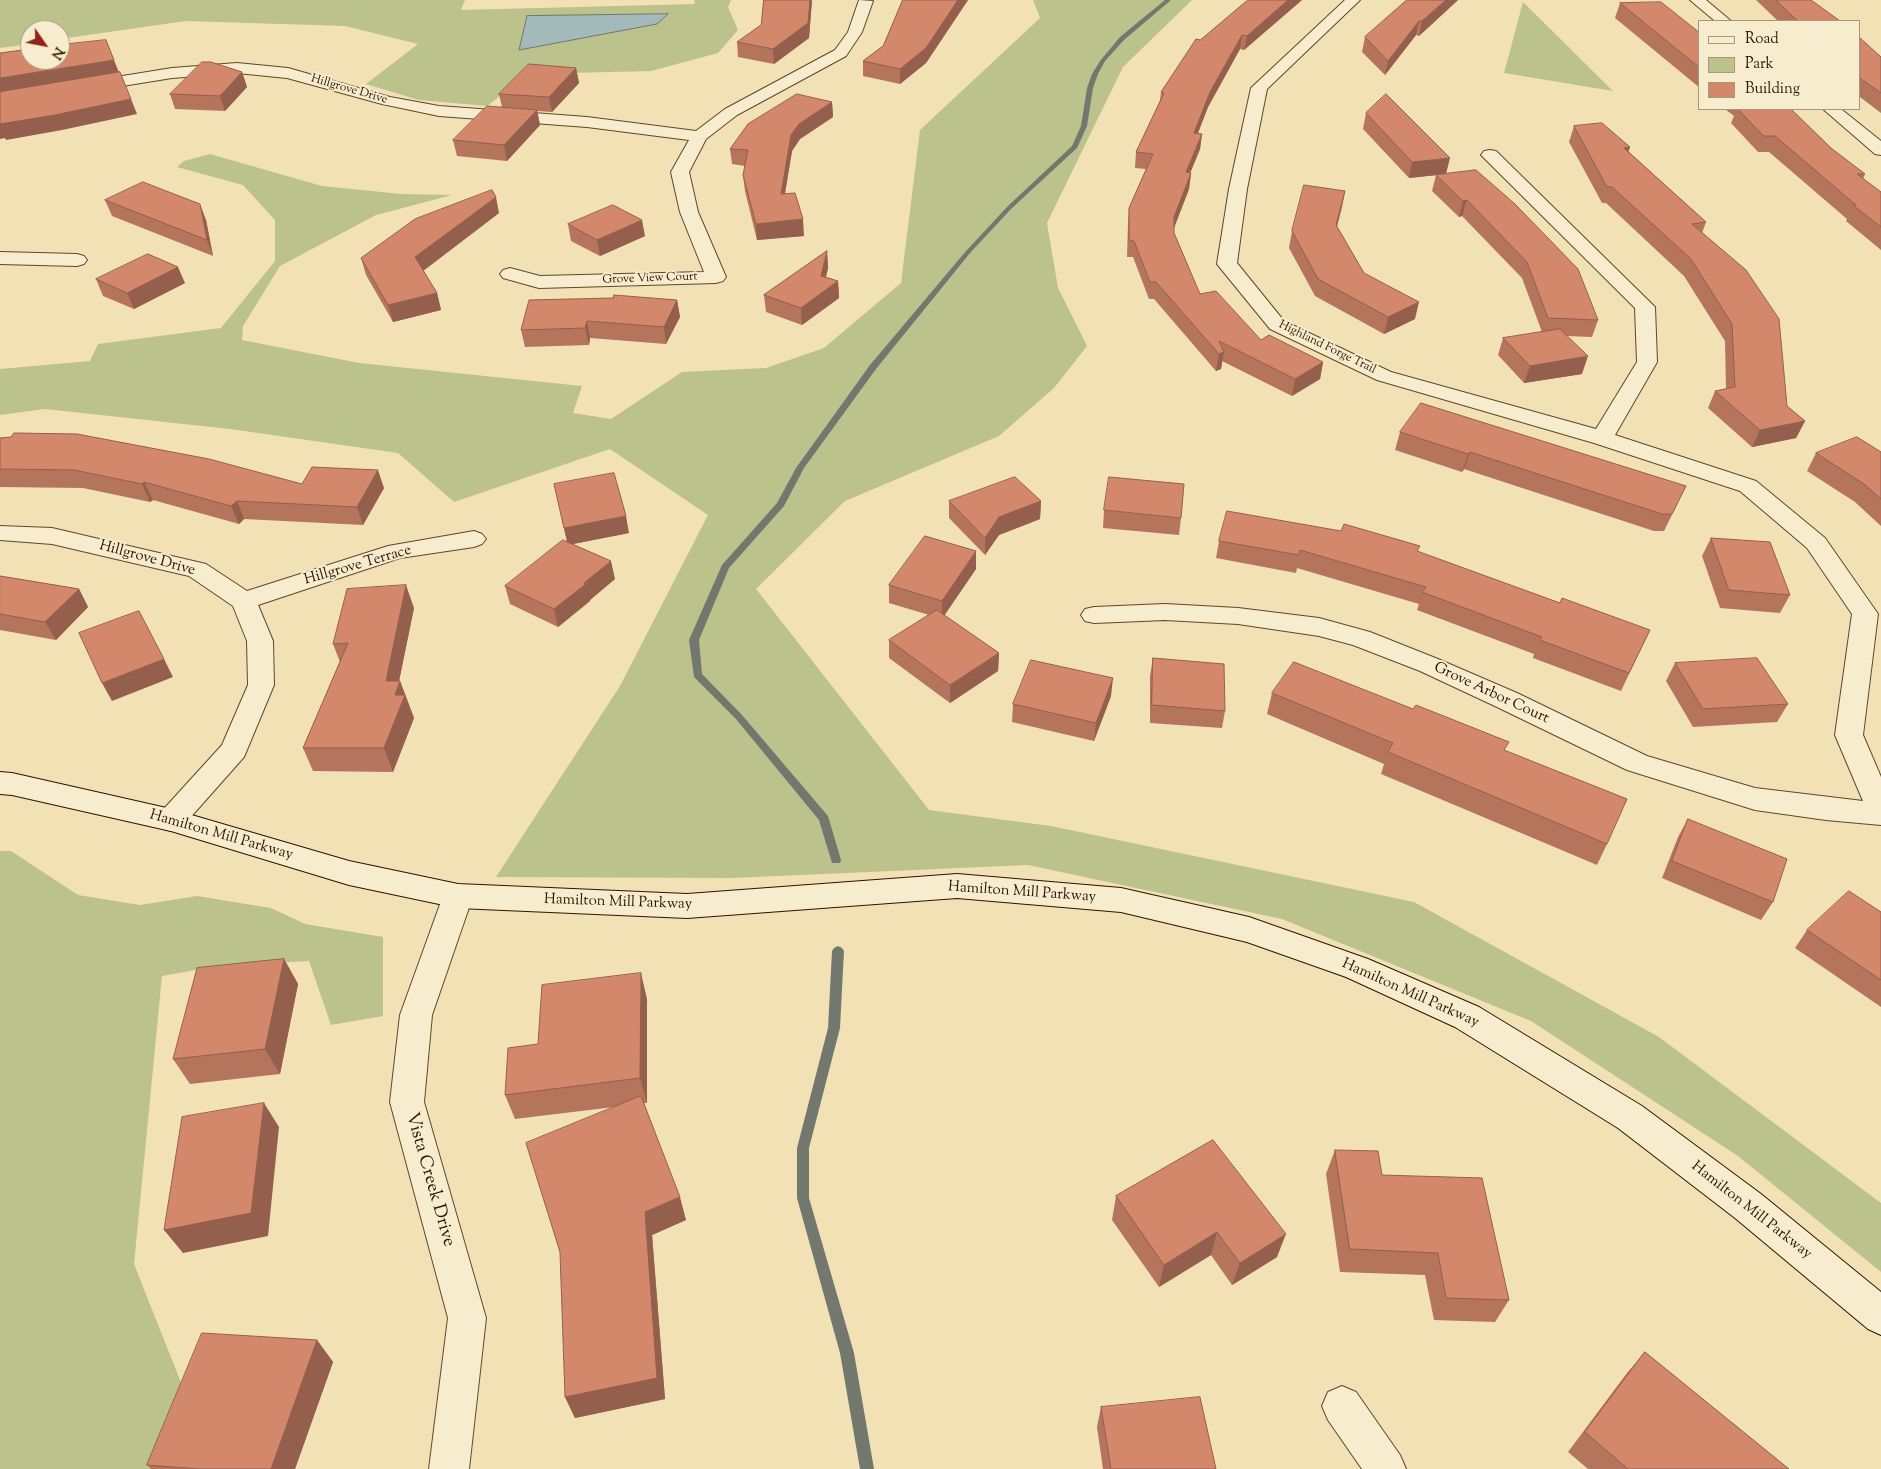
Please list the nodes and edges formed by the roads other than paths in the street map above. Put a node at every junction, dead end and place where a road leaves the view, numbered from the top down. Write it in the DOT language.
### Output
graph roads {
  1 [pos="1353,0"];
  2 [pos="1698,0"];
  3 [pos="866,1"];
  4 [pos="1723,20"];
  5 [pos="67,90"];
  6 [pos="1832,110"];
  7 [pos="699,136"];
  8 [pos="1881,150"];
  9 [pos="1490,155"];
  10 [pos="0,258"];
  11 [pos="77,260"];
  12 [pos="510,274"];
  13 [pos="1602,438"];
  14 [pos="0,533"];
  15 [pos="474,539"];
  16 [pos="244,601"];
  17 [pos="1094,615"];
  18 [pos="0,783"];
  19 [pos="1881,813"];
  20 [pos="171,820"];
  21 [pos="458,896"];
  22 [pos="1881,1316"];
  23 [pos="1342,1406"];
  24 [pos="449,1469"];
  25 [pos="1386,1469"];
  1 -- 13 [label="street, Highland Forge Trail"];
  2 -- 4 [label="street"];
  3 -- 7 [label="street, Grove View Court"];
  5 -- 7 [label="street, Hillgrove Drive"];
  6 -- 8 [label="street"];
  7 -- 12 [label="street, Grove View Court"];
  9 -- 13 [label="street"];
  10 -- 11 [label="street"];
  13 -- 19 [label="street, Highland Forge Trail"];
  14 -- 16 [label="street, Hillgrove Drive"];
  15 -- 16 [label="street, Hillgrove Terrace"];
  16 -- 20 [label="street"];
  17 -- 19 [label="street, Grove Arbor Court"];
  18 -- 20 [label="street, Hamilton Mill Parkway"];
  20 -- 21 [label="street, Hamilton Mill Parkway"];
  21 -- 22 [label="street, Hamilton Mill Parkway"];
  21 -- 24 [label="street, Vista Creek Drive"];
  23 -- 25 [label="street"];
}
